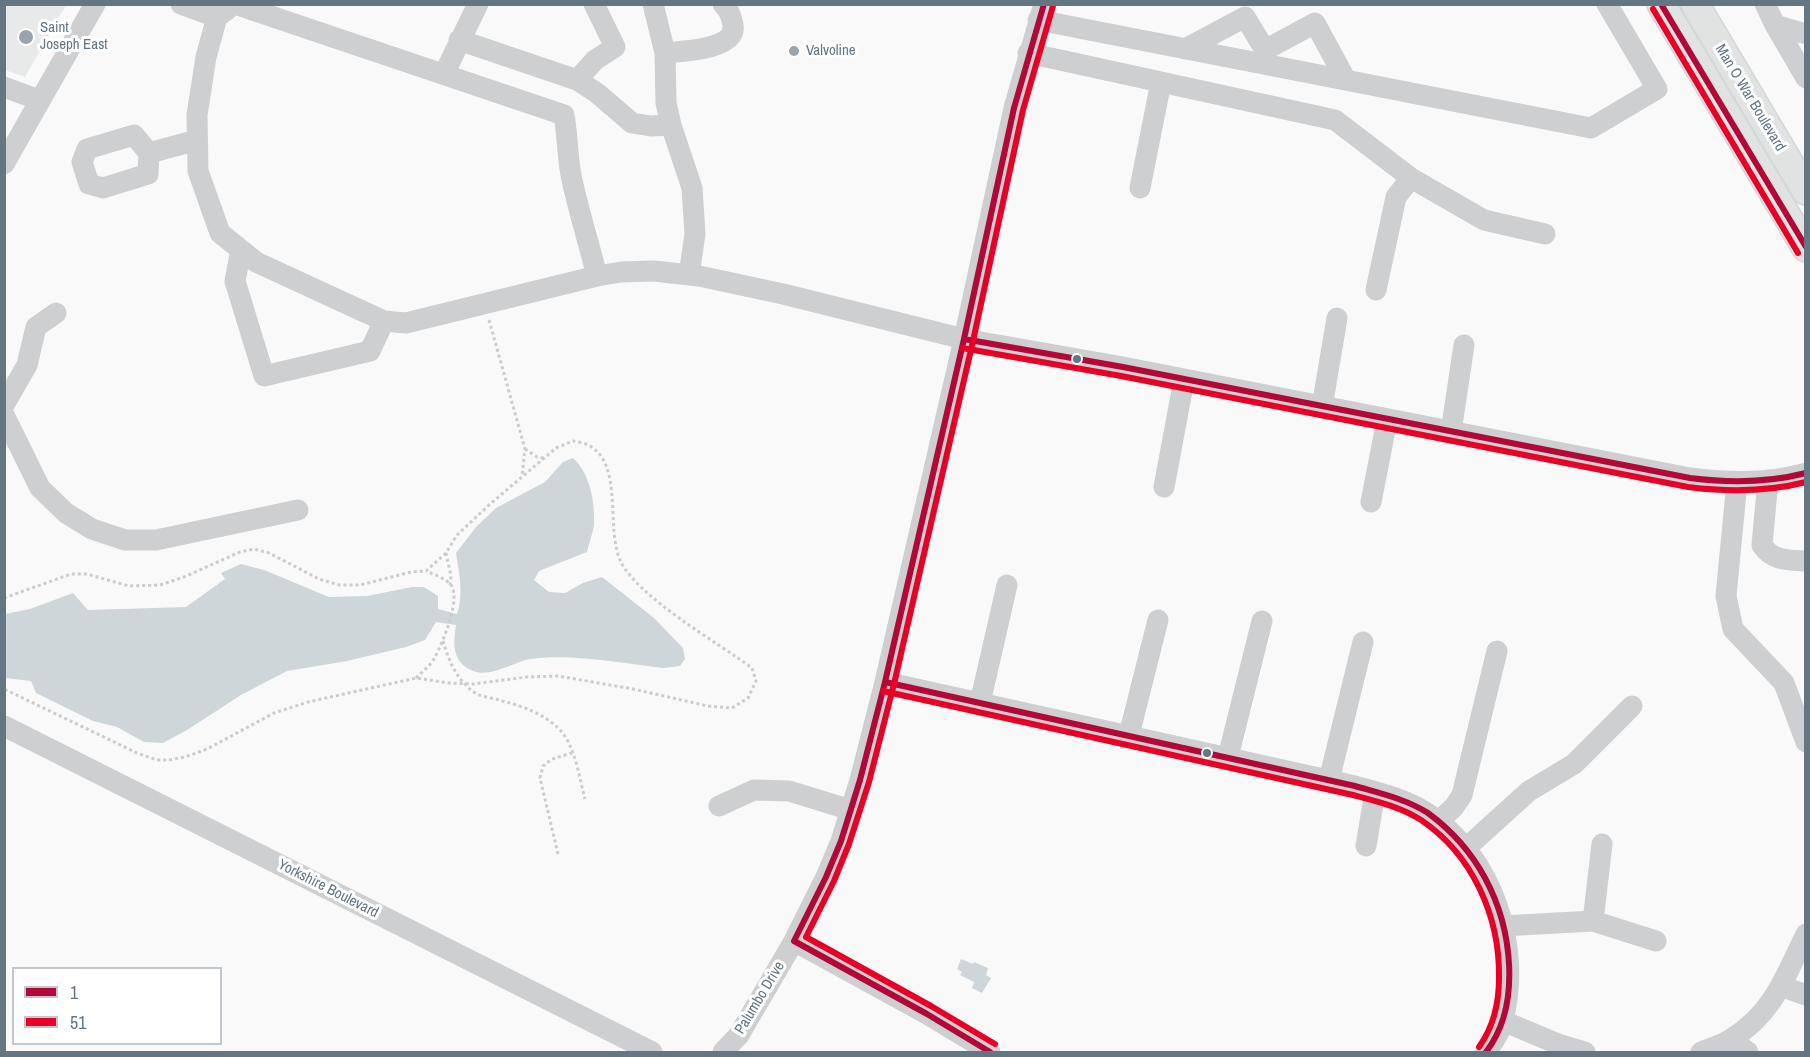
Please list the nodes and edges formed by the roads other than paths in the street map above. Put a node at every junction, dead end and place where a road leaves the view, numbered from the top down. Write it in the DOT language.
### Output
graph roads {
  1 [pos="181,4"];
  2 [pos="478,4"];
  3 [pos="594,4"];
  4 [pos="653,4"];
  5 [pos="723,4"];
  6 [pos="1607,4"];
  7 [pos="1661,4"];
  8 [pos="1695,4"];
  9 [pos="1765,4"];
  10 [pos="87,8"];
  11 [pos="229,9"];
  12 [pos="1041,12"];
  13 [pos="1775,25"];
  14 [pos="1806,34"];
  15 [pos="459,40"];
  16 [pos="1185,49"];
  17 [pos="665,53"];
  18 [pos="1028,53"];
  19 [pos="1263,57"];
  20 [pos="444,74"];
  21 [pos="1806,78"];
  22 [pos="577,80"];
  23 [pos="1346,80"];
  24 [pos="1161,82"];
  25 [pos="4,87"];
  26 [pos="39,100"];
  27 [pos="671,125"];
  28 [pos="197,140"];
  29 [pos="149,153"];
  30 [pos="4,164"];
  31 [pos="1411,178"];
  32 [pos="1140,188"];
  33 [pos="1806,191"];
  34 [pos="1545,234"];
  35 [pos="1806,248"];
  36 [pos="241,250"];
  37 [pos="688,275"];
  38 [pos="597,276"];
  39 [pos="1376,290"];
  40 [pos="56,313"];
  41 [pos="1337,318"];
  42 [pos="384,321"];
  43 [pos="964,339"];
  44 [pos="1464,345"];
  45 [pos="1184,380"];
  46 [pos="4,405"];
  47 [pos="1322,407"];
  48 [pos="4,415"];
  49 [pos="1387,420"];
  50 [pos="1450,432"];
  51 [pos="1806,473"];
  52 [pos="1768,480"];
  53 [pos="1737,482"];
  54 [pos="1164,487"];
  55 [pos="1371,502"];
  56 [pos="298,510"];
  57 [pos="1806,561"];
  58 [pos="1007,585"];
  59 [pos="1158,620"];
  60 [pos="1262,621"];
  61 [pos="1363,642"];
  62 [pos="1497,651"];
  63 [pos="885,682"];
  64 [pos="980,702"];
  65 [pos="1632,706"];
  66 [pos="4,726"];
  67 [pos="1129,735"];
  68 [pos="1806,742"];
  69 [pos="1228,757"];
  70 [pos="1329,780"];
  71 [pos="1375,792"];
  72 [pos="719,806"];
  73 [pos="851,810"];
  74 [pos="1438,822"];
  75 [pos="1602,844"];
  76 [pos="1366,846"];
  77 [pos="1465,849"];
  78 [pos="1593,921"];
  79 [pos="1503,926"];
  80 [pos="1806,934"];
  81 [pos="794,941"];
  82 [pos="1656,941"];
  83 [pos="1781,986"];
  84 [pos="1806,995"];
  85 [pos="1503,1021"];
  86 [pos="1731,1040"];
  87 [pos="652,1053"];
  88 [pos="723,1053"];
  89 [pos="990,1053"];
  90 [pos="1486,1053"];
  91 [pos="1585,1053"];
  92 [pos="1701,1053"];
  93 [pos="1748,1053"];
  1 -- 11 [label="street"];
  2 -- 15 [label="street"];
  3 -- 22 [label="street"];
  4 -- 17 [label="street"];
  5 -- 17 [label="street"];
  6 -- 23 [label="street"];
  7 -- 35 [label="main road, Man O War Boulevard"];
  8 -- 33 [label="main road, Man O War Boulevard"];
  9 -- 13 [label="street"];
  10 -- 26 [label="street"];
  11 -- 20 [label="street"];
  11 -- 28 [label="street"];
  12 -- 16 [label="street"];
  12 -- 18 [label="street, Palumbo Drive"];
  13 -- 14 [label="street"];
  13 -- 21 [label="street"];
  15 -- 20 [label="street"];
  15 -- 22 [label="street"];
  16 -- 19 [label="street"];
  16 -- 19 [label="street"];
  17 -- 27 [label="street"];
  18 -- 24 [label="street"];
  18 -- 43 [label="street, Palumbo Drive"];
  19 -- 23 [label="street"];
  19 -- 23 [label="street"];
  20 -- 38 [label="street"];
  22 -- 27 [label="street"];
  24 -- 31 [label="street"];
  24 -- 32 [label="street"];
  25 -- 26 [label="street"];
  26 -- 30 [label="street"];
  27 -- 37 [label="street"];
  28 -- 29 [label="street"];
  28 -- 36 [label="street"];
  31 -- 34 [label="street"];
  31 -- 39 [label="street"];
  36 -- 42 [label="street"];
  36 -- 42 [label="street"];
  37 -- 38 [label="street"];
  37 -- 43 [label="street"];
  38 -- 42 [label="street"];
  40 -- 46 [label="street"];
  41 -- 47 [label="street"];
  43 -- 45 [label="street"];
  43 -- 63 [label="street, Palumbo Drive"];
  44 -- 50 [label="street"];
  45 -- 47 [label="street"];
  45 -- 54 [label="street"];
  47 -- 49 [label="street"];
  48 -- 56 [label="street"];
  49 -- 50 [label="street"];
  49 -- 55 [label="street"];
  50 -- 53 [label="street"];
  51 -- 52 [label="street"];
  52 -- 53 [label="street"];
  52 -- 57 [label="street"];
  53 -- 68 [label="street"];
  58 -- 64 [label="street"];
  59 -- 67 [label="street"];
  60 -- 69 [label="street"];
  61 -- 70 [label="street"];
  62 -- 74 [label="street"];
  63 -- 64 [label="street"];
  63 -- 73 [label="street, Palumbo Drive"];
  64 -- 67 [label="street"];
  65 -- 77 [label="street"];
  66 -- 87 [label="street, Yorkshire Boulevard"];
  67 -- 69 [label="street"];
  69 -- 70 [label="street"];
  70 -- 71 [label="street"];
  71 -- 74 [label="street"];
  71 -- 76 [label="street"];
  72 -- 73 [label="street"];
  73 -- 81 [label="street, Palumbo Drive"];
  74 -- 77 [label="street"];
  75 -- 78 [label="street"];
  77 -- 79 [label="street"];
  78 -- 79 [label="street"];
  78 -- 82 [label="street"];
  79 -- 85 [label="street"];
  80 -- 83 [label="street"];
  81 -- 88 [label="street, Palumbo Drive"];
  81 -- 89 [label="street"];
  83 -- 84 [label="street"];
  83 -- 86 [label="street"];
  85 -- 90 [label="street"];
  85 -- 91 [label="street"];
  86 -- 92 [label="street"];
  86 -- 93 [label="street"];
}
